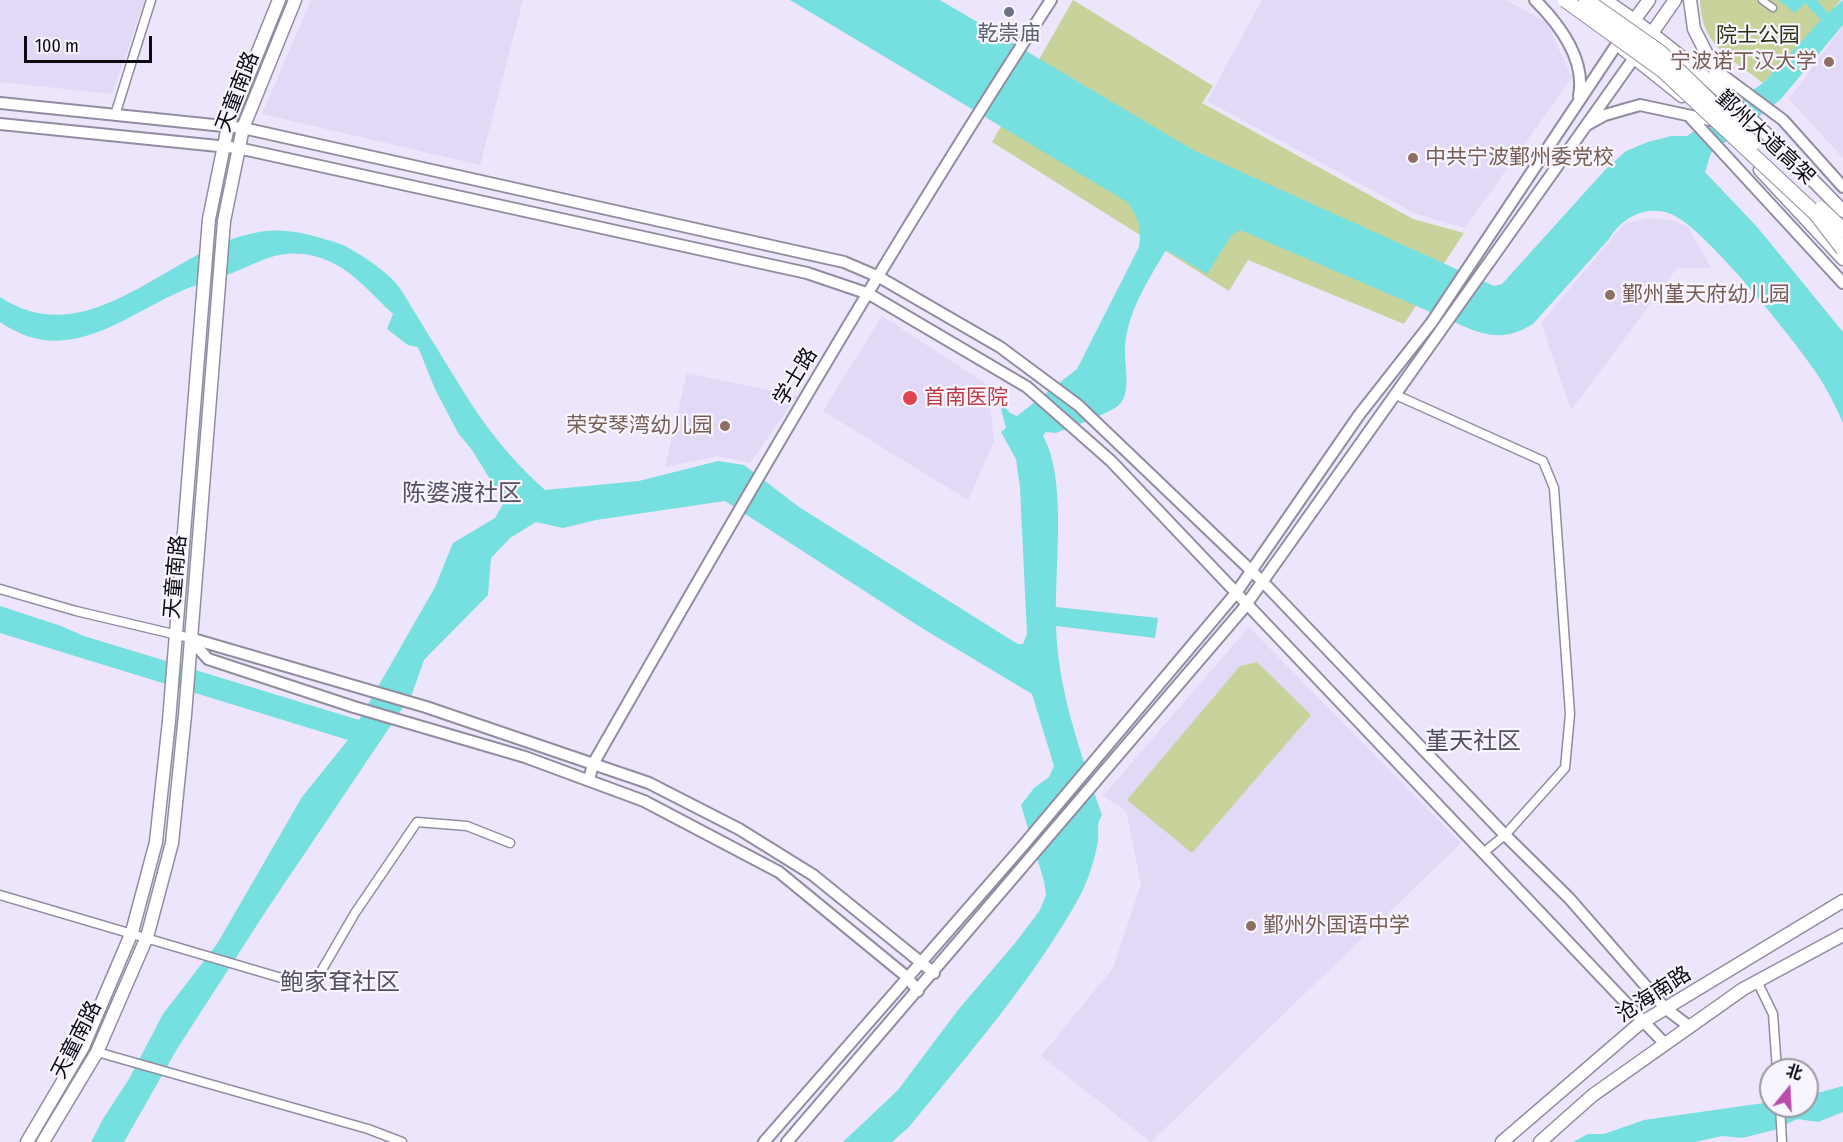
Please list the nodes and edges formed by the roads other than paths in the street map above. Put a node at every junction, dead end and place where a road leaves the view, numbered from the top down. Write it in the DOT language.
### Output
graph roads {
  1 [pos="151,0"];
  2 [pos="279,0"];
  3 [pos="295,0"];
  4 [pos="1051,0"];
  5 [pos="1524,0"];
  6 [pos="1534,0"];
  7 [pos="1560,0"];
  8 [pos="1565,0"];
  9 [pos="1586,0"];
  10 [pos="1605,0"];
  11 [pos="1649,0"];
  12 [pos="1675,0"];
  13 [pos="1690,0"];
  14 [pos="1762,0"];
  15 [pos="1773,8"];
  16 [pos="1547,12"];
  17 [pos="1635,20"];
  18 [pos="1651,33"];
  19 [pos="1617,44"];
  20 [pos="1634,58"];
  21 [pos="1713,67"];
  22 [pos="1578,100"];
  23 [pos="1731,100"];
  24 [pos="0,103"];
  25 [pos="115,114"];
  26 [pos="1689,117"];
  27 [pos="1710,120"];
  28 [pos="0,124"];
  29 [pos="228,126"];
  30 [pos="243,128"];
  31 [pos="1582,128"];
  32 [pos="223,147"];
  33 [pos="238,148"];
  34 [pos="1843,186"];
  35 [pos="1843,211"];
  36 [pos="1843,230"];
  37 [pos="1843,249"];
  38 [pos="1843,259"];
  39 [pos="879,277"];
  40 [pos="1843,282"];
  41 [pos="869,294"];
  42 [pos="1396,395"];
  43 [pos="1252,572"];
  44 [pos="1263,582"];
  45 [pos="0,589"];
  46 [pos="1236,593"];
  47 [pos="1247,604"];
  48 [pos="176,635"];
  49 [pos="189,644"];
  50 [pos="593,764"];
  51 [pos="589,780"];
  52 [pos="1505,835"];
  53 [pos="510,843"];
  54 [pos="1483,853"];
  55 [pos="0,895"];
  56 [pos="1843,901"];
  57 [pos="132,932"];
  58 [pos="1843,935"];
  59 [pos="147,937"];
  60 [pos="920,962"];
  61 [pos="934,973"];
  62 [pos="907,976"];
  63 [pos="1757,981"];
  64 [pos="918,991"];
  65 [pos="1665,1008"];
  66 [pos="1643,1022"];
  67 [pos="1689,1027"];
  68 [pos="1665,1044"];
  69 [pos="97,1053"];
  70 [pos="1776,1058"];
  71 [pos="1781,1118"];
  72 [pos="27,1142"];
  73 [pos="43,1142"];
  74 [pos="402,1142"];
  75 [pos="764,1142"];
  76 [pos="787,1142"];
  77 [pos="1502,1142"];
  78 [pos="1540,1142"];
  79 [pos="1782,1142"];
  1 -- 25 [label="street"];
  2 -- 29 [label="main road"];
  3 -- 30 [label="main road, 天童南路"];
  4 -- 39 [label="street, 学士路"];
  5 -- 16 [label="street"];
  6 -- 16 [label="street"];
  7 -- 19 [label="main road"];
  8 -- 37 [label="highway, 鄞州大道高架, bridge"];
  9 -- 36 [label="highway, 鄞州大道高架, bridge"];
  10 -- 17 [label="main road"];
  11 -- 17 [label="main road"];
  12 -- 18 [label="main road"];
  13 -- 21 [label="main road"];
  14 -- 15 [label="street"];
  16 -- 22 [label="street"];
  17 -- 18 [label="main road"];
  17 -- 19 [label="main road"];
  18 -- 20 [label="main road"];
  18 -- 23 [label="main road"];
  19 -- 20 [label="main road"];
  19 -- 22 [label="street"];
  20 -- 27 [label="main road"];
  20 -- 31 [label="street"];
  21 -- 23 [label="main road"];
  21 -- 34 [label="street"];
  22 -- 43 [label="street"];
  23 -- 35 [label="main road"];
  24 -- 25 [label="street"];
  25 -- 29 [label="street"];
  26 -- 27 [label="street"];
  26 -- 31 [label="street"];
  26 -- 40 [label="street"];
  27 -- 38 [label="main road"];
  28 -- 32 [label="street"];
  29 -- 30 [label="street"];
  29 -- 32 [label="main road"];
  30 -- 33 [label="main road, 天童南路"];
  30 -- 39 [label="street"];
  31 -- 42 [label="street"];
  32 -- 33 [label="street"];
  32 -- 48 [label="main road"];
  33 -- 41 [label="street"];
  33 -- 49 [label="main road, 天童南路"];
  39 -- 41 [label="street, 学士路"];
  39 -- 43 [label="street"];
  41 -- 46 [label="street"];
  41 -- 50 [label="street, 学士路"];
  42 -- 44 [label="street"];
  42 -- 52 [label="street"];
  43 -- 44 [label="street"];
  43 -- 46 [label="street"];
  44 -- 47 [label="street"];
  44 -- 52 [label="street"];
  45 -- 48 [label="street"];
  46 -- 47 [label="street"];
  46 -- 60 [label="street"];
  47 -- 54 [label="street"];
  47 -- 61 [label="street"];
  48 -- 49 [label="street"];
  48 -- 57 [label="main road"];
  49 -- 50 [label="street"];
  49 -- 51 [label="street"];
  49 -- 59 [label="main road, 天童南路"];
  50 -- 51 [label="street, 学士路"];
  50 -- 60 [label="street"];
  51 -- 62 [label="street"];
  52 -- 54 [label="street"];
  52 -- 65 [label="street"];
  53 -- 59 [label="street"];
  54 -- 66 [label="street"];
  55 -- 57 [label="street"];
  56 -- 65 [label="main road, 沧海南路"];
  57 -- 59 [label="street"];
  57 -- 72 [label="main road"];
  58 -- 63 [label="main road"];
  59 -- 69 [label="main road, 天童南路"];
  60 -- 61 [label="street"];
  60 -- 62 [label="street"];
  61 -- 64 [label="street"];
  62 -- 64 [label="street"];
  62 -- 75 [label="street"];
  63 -- 67 [label="main road"];
  63 -- 70 [label="street"];
  64 -- 76 [label="street"];
  65 -- 66 [label="main road, 沧海南路"];
  65 -- 67 [label="street"];
  66 -- 68 [label="street"];
  66 -- 77 [label="main road, 沧海南路"];
  67 -- 68 [label="main road"];
  68 -- 78 [label="main road"];
  69 -- 73 [label="main road, 天童南路"];
  69 -- 74 [label="street"];
  71 -- 79 [label="street"];
}
